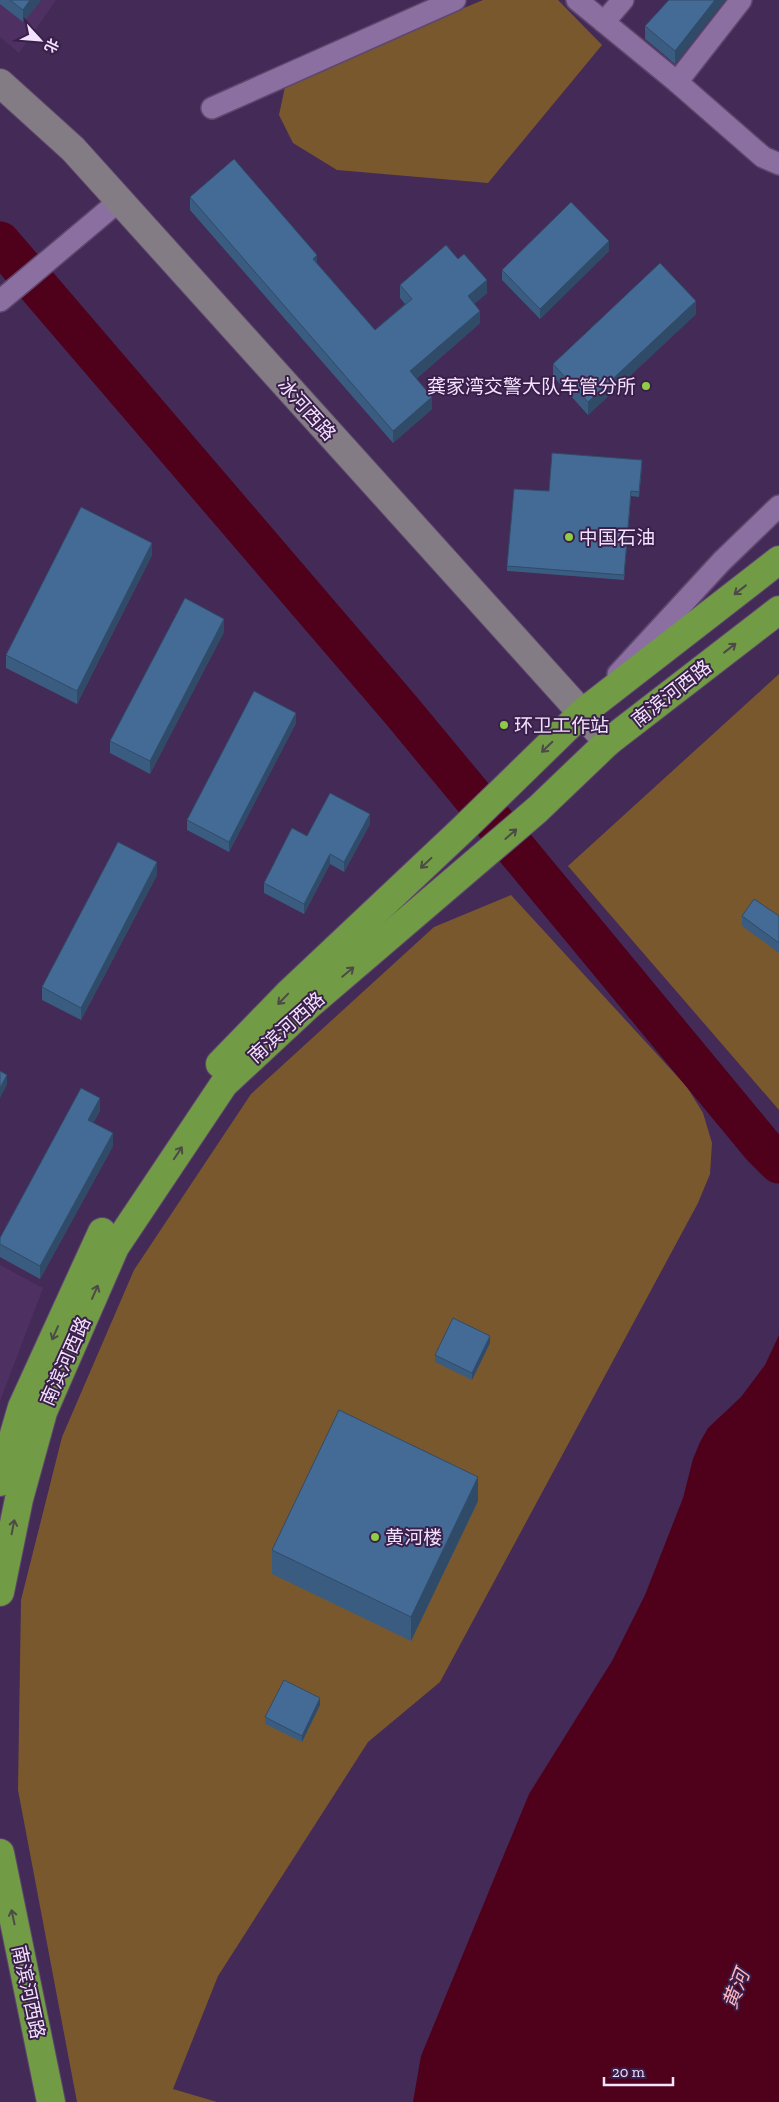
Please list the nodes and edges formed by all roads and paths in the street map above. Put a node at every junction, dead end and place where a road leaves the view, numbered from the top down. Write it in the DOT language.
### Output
graph roads {
  1 [pos="455,0"];
  2 [pos="577,0"];
  3 [pos="623,0"];
  4 [pos="741,0"];
  5 [pos="604,22"];
  6 [pos="677,82"];
  7 [pos="0,83"];
  8 [pos="212,108"];
  9 [pos="779,164"];
  10 [pos="119,201"];
  11 [pos="0,301"];
  12 [pos="779,506"];
  13 [pos="779,560"];
  14 [pos="779,610"];
  15 [pos="582,713"];
  16 [pos="608,742"];
  17 [pos="0,1482"];
  18 [pos="0,1592"];
  19 [pos="0,1853"];
  20 [pos="0,1948"];
  21 [pos="33,2102"];
  22 [pos="51,2102"];
  1 -- 8 [label="street"];
  2 -- 5 [label="street"];
  3 -- 5 [label="street"];
  4 -- 6 [label="street"];
  5 -- 6 [label="street"];
  6 -- 9 [label="street"];
  7 -- 10 [label="main road, 冰河西路"];
  10 -- 11 [label="street"];
  10 -- 15 [label="main road, 冰河西路"];
  12 -- 15 [label="street, 南滨河西路"];
  13 -- 15 [label="highway, 南滨河西路, one-way"];
  16 -- 14 [label="highway, 南滨河西路, one-way"];
  15 -- 16 [label="main road, 冰河西路"];
  15 -- 17 [label="highway, 南滨河西路, one-way"];
  18 -- 16 [label="highway, 南滨河西路, one-way"];
  22 -- 19 [label="highway, 南滨河西路, one-way"];
  20 -- 21 [label="highway, 南滨河西路"];
}
